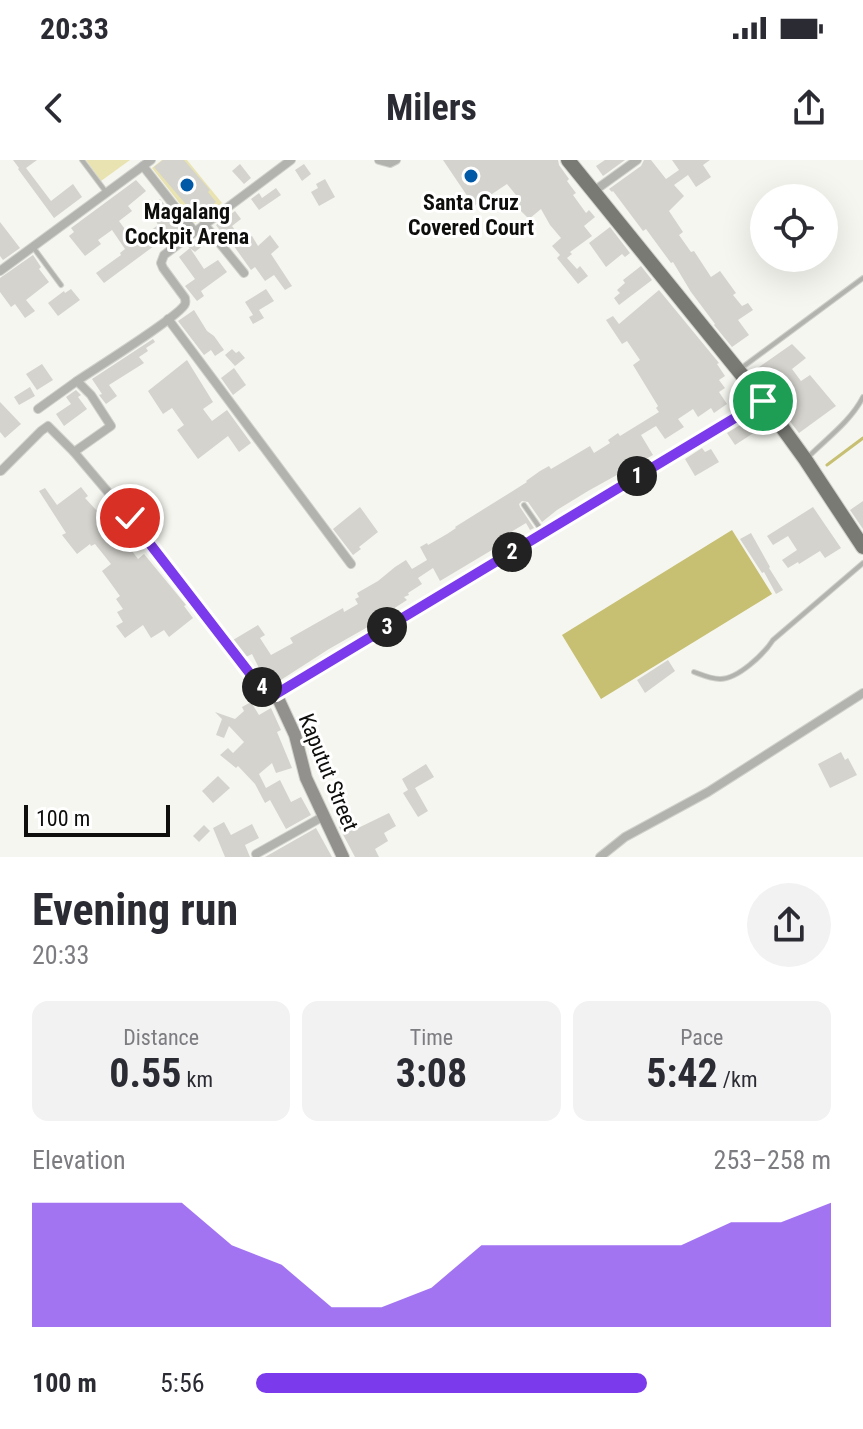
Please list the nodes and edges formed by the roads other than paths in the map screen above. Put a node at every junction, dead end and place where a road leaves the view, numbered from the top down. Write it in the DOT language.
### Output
graph roads {
  1 [pos="82,160"];
  2 [pos="291,160"];
  3 [pos="379,160"];
  4 [pos="396,160"];
  5 [pos="568,160"];
  6 [pos="637,160"];
  7 [pos="147,163"];
  8 [pos="594,191"];
  9 [pos="106,192"];
  10 [pos="204,224"];
  11 [pos="194,231"];
  12 [pos="33,247"];
  13 [pos="0,271"];
  14 [pos="244,273"];
  15 [pos="863,278"];
  16 [pos="61,285"];
  17 [pos="168,319"];
  18 [pos="738,371"];
  19 [pos="77,381"];
  20 [pos="863,397"];
  21 [pos="763,401"];
  22 [pos="38,409"];
  23 [pos="74,452"];
  24 [pos="805,459"];
  25 [pos="1,471"];
  26 [pos="524,505"];
  27 [pos="543,533"];
  28 [pos="863,547"];
  29 [pos="863,563"];
  30 [pos="351,564"];
  31 [pos="694,672"];
  32 [pos="863,693"];
  33 [pos="276,694"];
  34 [pos="324,816"];
  35 [pos="256,854"];
  36 [pos="343,857"];
  37 [pos="600,857"];
  1 -- 9 [label="lane"];
  2 -- 10 [label="street"];
  3 -- 4 [label="street"];
  5 -- 8 [label="main road"];
  6 -- 8 [label="street"];
  7 -- 9 [label="street"];
  7 -- 11 [label="street"];
  8 -- 18 [label="main road"];
  9 -- 12 [label="street"];
  10 -- 11 [label="street"];
  10 -- 14 [label="street"];
  11 -- 17 [label="street"];
  12 -- 13 [label="street"];
  12 -- 16 [label="lane"];
  15 -- 18 [label="lane"];
  17 -- 19 [label="street"];
  17 -- 30 [label="street"];
  18 -- 21 [label="main road"];
  19 -- 22 [label="street"];
  19 -- 23 [label="street"];
  20 -- 24 [label="lane"];
  21 -- 24 [label="main road"];
  21 -- 27 [label="street, Kaputut Street"];
  23 -- 25 [label="street"];
  23 -- 33 [label="street"];
  24 -- 28 [label="main road"];
  26 -- 27 [label="lane"];
  27 -- 33 [label="street, Kaputut Street"];
  29 -- 31 [label="lane"];
  32 -- 37 [label="street"];
  33 -- 34 [label="street, Kaputut Street"];
  34 -- 35 [label="street"];
  34 -- 36 [label="street, Kaputut Street"];
}
